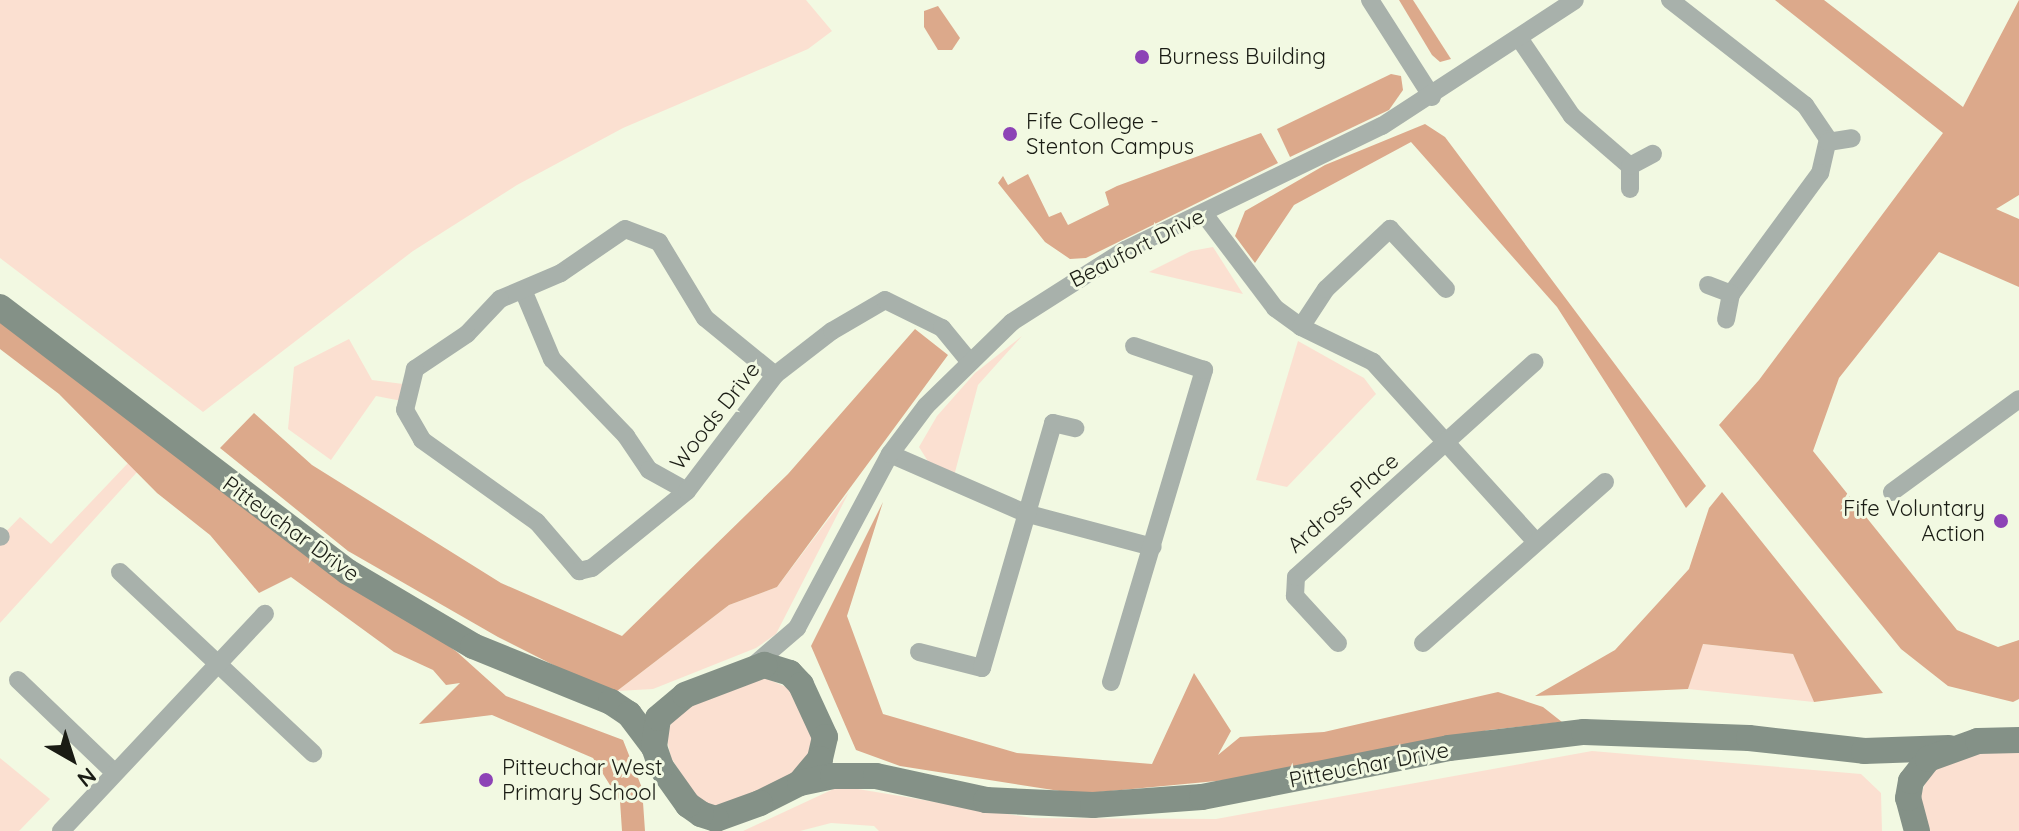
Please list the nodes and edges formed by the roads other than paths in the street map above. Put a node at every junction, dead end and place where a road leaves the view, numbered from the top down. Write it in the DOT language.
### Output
graph roads {
  1 [pos="1370,0"];
  2 [pos="1575,0"];
  3 [pos="1670,0"];
  4 [pos="1519,38"];
  5 [pos="1432,97"];
  6 [pos="1852,138"];
  7 [pos="1828,142"];
  8 [pos="1653,154"];
  9 [pos="1630,166"];
  10 [pos="1630,189"];
  11 [pos="1204,214"];
  12 [pos="1708,285"];
  13 [pos="1446,289"];
  14 [pos="523,290"];
  15 [pos="1731,294"];
  16 [pos="0,307"];
  17 [pos="1726,320"];
  18 [pos="1301,327"];
  19 [pos="1134,346"];
  20 [pos="969,361"];
  21 [pos="1535,362"];
  22 [pos="775,375"];
  23 [pos="2019,399"];
  24 [pos="1075,428"];
  25 [pos="1449,442"];
  26 [pos="890,454"];
  27 [pos="1605,482"];
  28 [pos="687,491"];
  29 [pos="1892,492"];
  30 [pos="1025,513"];
  31 [pos="1536,542"];
  32 [pos="1153,547"];
  33 [pos="120,572"];
  34 [pos="265,614"];
  35 [pos="797,628"];
  36 [pos="1338,643"];
  37 [pos="1423,643"];
  38 [pos="919,652"];
  39 [pos="217,664"];
  40 [pos="746,670"];
  41 [pos="18,680"];
  42 [pos="1111,682"];
  43 [pos="804,689"];
  44 [pos="680,698"];
  45 [pos="611,702"];
  46 [pos="822,729"];
  47 [pos="2014,737"];
  48 [pos="654,747"];
  49 [pos="1949,748"];
  50 [pos="1864,751"];
  51 [pos="313,753"];
  52 [pos="115,773"];
  53 [pos="876,776"];
  54 [pos="800,783"];
  55 [pos="679,795"];
  56 [pos="733,816"];
  57 [pos="1910,820"];
  58 [pos="69,828"];
  59 [pos="686,831"];
  60 [pos="703,831"];
  1 -- 5 [label="street"];
  2 -- 4 [label="street, Beaufort Drive"];
  3 -- 7 [label="street"];
  4 -- 5 [label="street, Beaufort Drive"];
  4 -- 9 [label="street"];
  5 -- 11 [label="street, Beaufort Drive"];
  6 -- 7 [label="street"];
  7 -- 15 [label="street"];
  8 -- 9 [label="street"];
  9 -- 10 [label="street"];
  11 -- 18 [label="street"];
  11 -- 20 [label="street, Beaufort Drive"];
  12 -- 15 [label="street"];
  13 -- 18 [label="street"];
  14 -- 22 [label="street"];
  14 -- 28 [label="street"];
  14 -- 28 [label="street, Woods Drive"];
  15 -- 17 [label="street"];
  16 -- 45 [label="street, Pitteuchar Drive"];
  18 -- 25 [label="street"];
  19 -- 32 [label="street"];
  20 -- 22 [label="street, Woods Drive"];
  20 -- 26 [label="street, Beaufort Drive"];
  21 -- 25 [label="street, Ardross Place"];
  22 -- 28 [label="street, Woods Drive"];
  23 -- 29 [label="street"];
  24 -- 30 [label="street"];
  25 -- 31 [label="street"];
  25 -- 36 [label="street, Ardross Place"];
  26 -- 30 [label="street"];
  26 -- 35 [label="street, Beaufort Drive"];
  27 -- 31 [label="street"];
  30 -- 32 [label="street"];
  30 -- 38 [label="street"];
  31 -- 37 [label="street"];
  32 -- 42 [label="street"];
  33 -- 39 [label="street"];
  34 -- 39 [label="street"];
  35 -- 40 [label="street, Beaufort Drive"];
  35 -- 43 [label="street, Beaufort Drive"];
  39 -- 51 [label="street"];
  39 -- 52 [label="street"];
  40 -- 43 [label="street"];
  40 -- 44 [label="street"];
  41 -- 52 [label="street"];
  43 -- 46 [label="street"];
  44 -- 45 [label="street, Pitteuchar Drive"];
  44 -- 48 [label="street"];
  45 -- 48 [label="street, Pitteuchar Drive"];
  46 -- 53 [label="street, Pitteuchar Drive"];
  46 -- 54 [label="street"];
  47 -- 49 [label="street, Pitteuchar Drive"];
  48 -- 55 [label="street"];
  49 -- 50 [label="street, Pitteuchar Drive"];
  49 -- 57 [label="street"];
  50 -- 53 [label="street, Pitteuchar Drive"];
  50 -- 57 [label="street"];
  52 -- 58 [label="street"];
  53 -- 54 [label="street, Pitteuchar Drive"];
  54 -- 56 [label="street"];
  55 -- 56 [label="street"];
  55 -- 59 [label="street"];
  56 -- 60 [label="street"];
}
